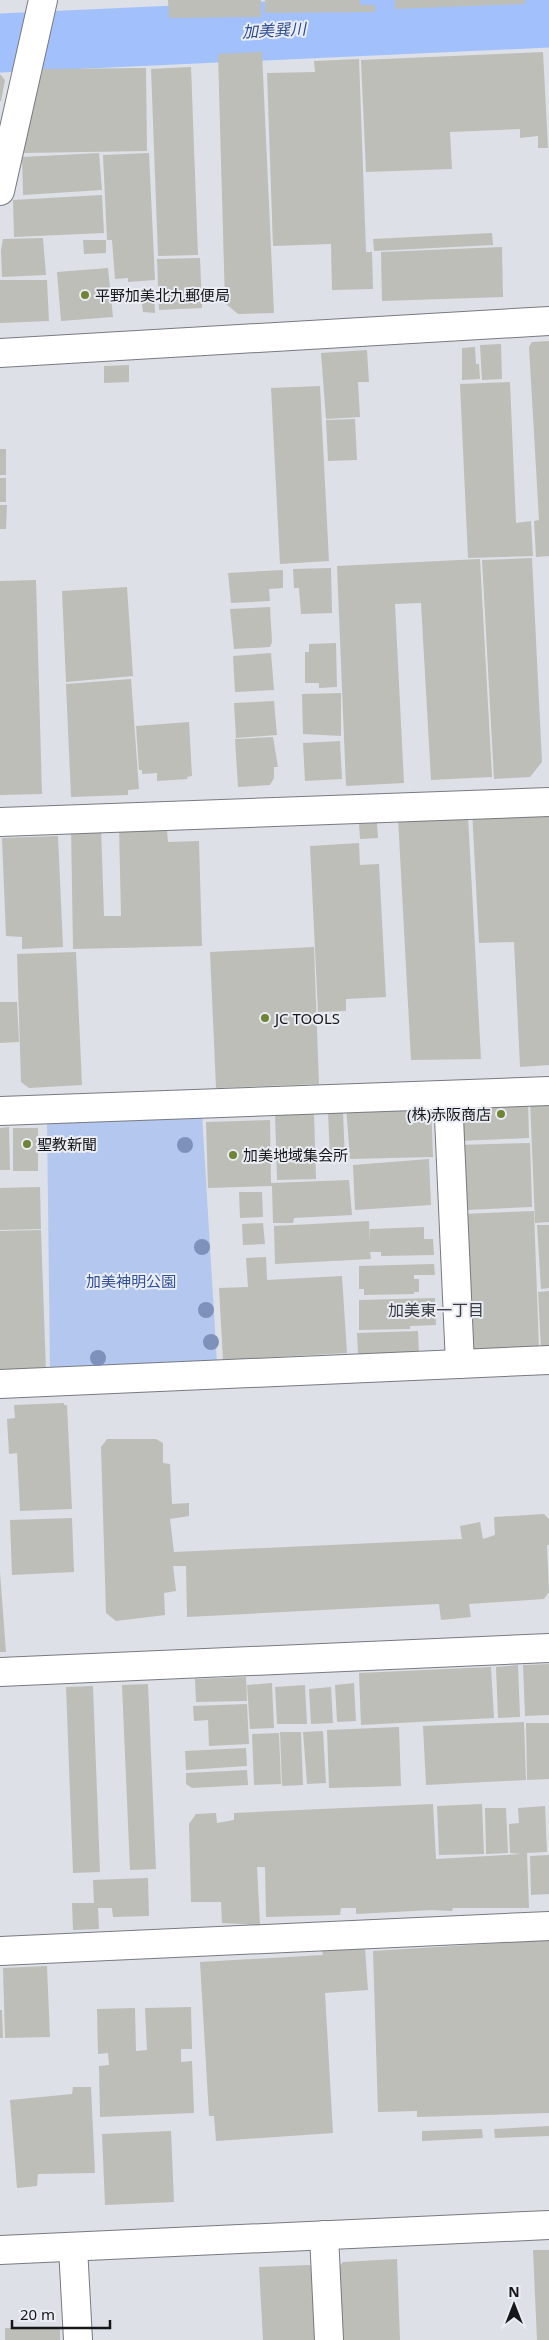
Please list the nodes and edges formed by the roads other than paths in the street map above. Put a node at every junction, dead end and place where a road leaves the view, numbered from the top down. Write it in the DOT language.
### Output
graph roads {
  1 [pos="40,13"];
  2 [pos="0,191"];
  3 [pos="549,321"];
  4 [pos="0,353"];
  5 [pos="549,802"];
  6 [pos="0,822"];
  7 [pos="549,1091"];
  8 [pos="448,1095"];
  9 [pos="0,1111"];
  10 [pos="549,1360"];
  11 [pos="460,1364"];
  12 [pos="0,1384"];
  13 [pos="549,1648"];
  14 [pos="0,1672"];
  15 [pos="549,1926"];
  16 [pos="0,1951"];
  17 [pos="549,2225"];
  18 [pos="324,2235"];
  19 [pos="72,2247"];
  20 [pos="0,2250"];
  21 [pos="78,2340"];
  22 [pos="329,2340"];
  1 -- 2 [label="street"];
  3 -- 4 [label="street"];
  5 -- 6 [label="street"];
  7 -- 8 [label="street"];
  8 -- 9 [label="street"];
  8 -- 11 [label="street"];
  10 -- 11 [label="street"];
  11 -- 12 [label="street"];
  13 -- 14 [label="street"];
  15 -- 16 [label="street"];
  17 -- 18 [label="street"];
  18 -- 19 [label="street"];
  18 -- 22 [label="street"];
  19 -- 20 [label="street"];
  19 -- 21 [label="street"];
}
